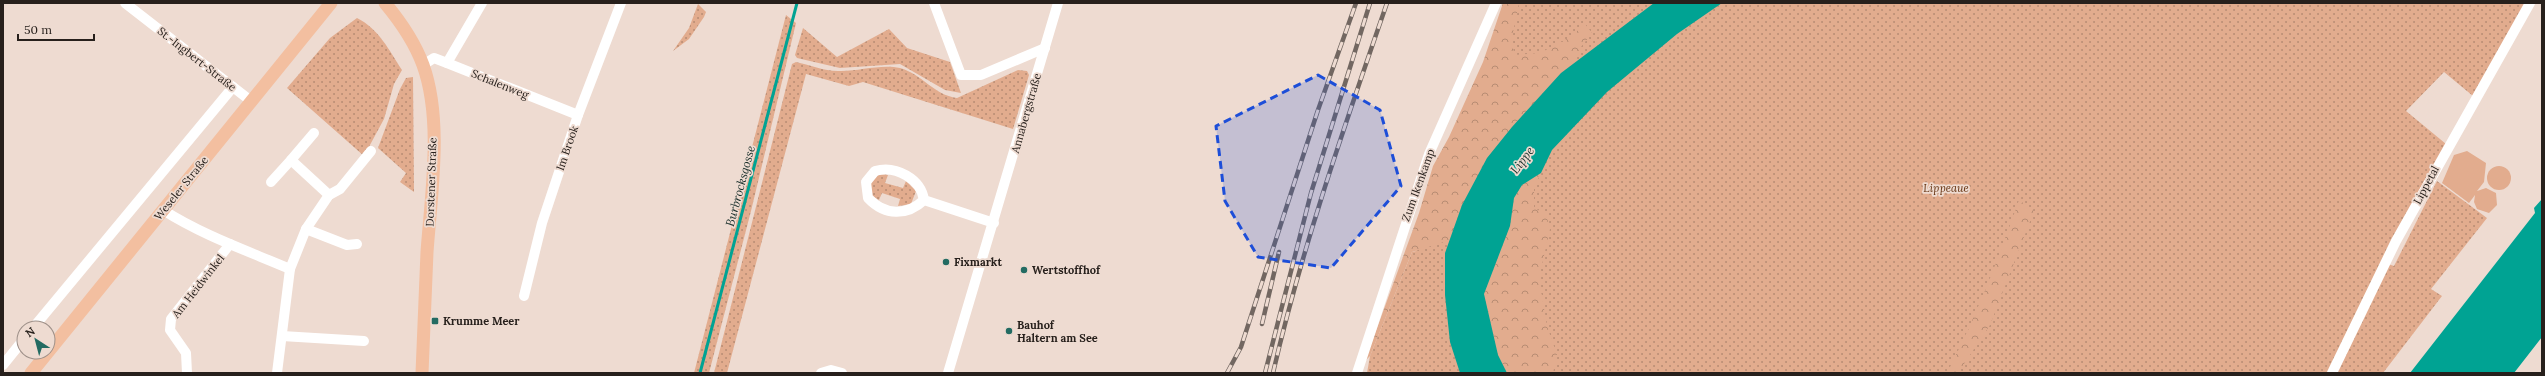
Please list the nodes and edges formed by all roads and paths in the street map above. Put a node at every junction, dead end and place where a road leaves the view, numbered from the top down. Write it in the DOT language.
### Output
graph roads {
  1 [pos="125,3"];
  2 [pos="330,3"];
  3 [pos="386,3"];
  4 [pos="482,3"];
  5 [pos="621,3"];
  6 [pos="934,3"];
  7 [pos="1058,3"];
  8 [pos="1496,3"];
  9 [pos="2530,3"];
  10 [pos="1045,48"];
  11 [pos="447,62"];
  12 [pos="423,65"];
  13 [pos="233,87"];
  14 [pos="251,101"];
  15 [pos="578,115"];
  16 [pos="314,133"];
  17 [pos="371,151"];
  18 [pos="291,160"];
  19 [pos="271,182"];
  20 [pos="329,195"];
  21 [pos="924,200"];
  22 [pos="163,210"];
  23 [pos="994,222"];
  24 [pos="306,229"];
  25 [pos="230,244"];
  26 [pos="357,244"];
  27 [pos="290,268"];
  28 [pos="524,296"];
  29 [pos="40,320"];
  30 [pos="282,336"];
  31 [pos="364,341"];
  32 [pos="16,349"];
  33 [pos="3,364"];
  34 [pos="31,373"];
  35 [pos="187,373"];
  36 [pos="277,373"];
  37 [pos="422,373"];
  38 [pos="820,373"];
  39 [pos="842,373"];
  40 [pos="948,373"];
  41 [pos="1357,373"];
  42 [pos="2332,373"];
  1 -- 13 [label="street, St.-Ingbert-Straße"];
  2 -- 14 [label="main road, Weseler Straße"];
  3 -- 12 [label="main road, Dorstener Straße"];
  4 -- 11 [label="street"];
  5 -- 15 [label="street, Im Brook"];
  6 -- 10 [label="street"];
  7 -- 10 [label="street, Annabergstraße"];
  8 -- 41 [label="street, Zum Ikenkamp"];
  9 -- 42 [label="street, Lippetal"];
  10 -- 23 [label="street, Annabergstraße"];
  11 -- 12 [label="street, Schalenweg"];
  11 -- 15 [label="street, Schalenweg"];
  12 -- 37 [label="main road, Dorstener Straße"];
  13 -- 14 [label="street, St.-Ingbert-Straße"];
  13 -- 29 [label="street"];
  14 -- 22 [label="main road, Weseler Straße"];
  15 -- 28 [label="street, Im Brook"];
  16 -- 18 [label="street"];
  17 -- 20 [label="street"];
  18 -- 19 [label="street"];
  18 -- 20 [label="street"];
  20 -- 24 [label="street"];
  21 -- 21 [label="street"];
  21 -- 23 [label="street"];
  22 -- 25 [label="street, Am Heidwinkel"];
  22 -- 34 [label="main road, Weseler Straße"];
  23 -- 40 [label="street, Annabergstraße"];
  24 -- 26 [label="street"];
  24 -- 27 [label="street"];
  25 -- 27 [label="street, Am Heidwinkel"];
  25 -- 35 [label="street, Am Heidwinkel"];
  27 -- 30 [label="street"];
  30 -- 31 [label="street"];
  30 -- 36 [label="street"];
  32 -- 33 [label="street"];
  38 -- 39 [label="street"];
}
